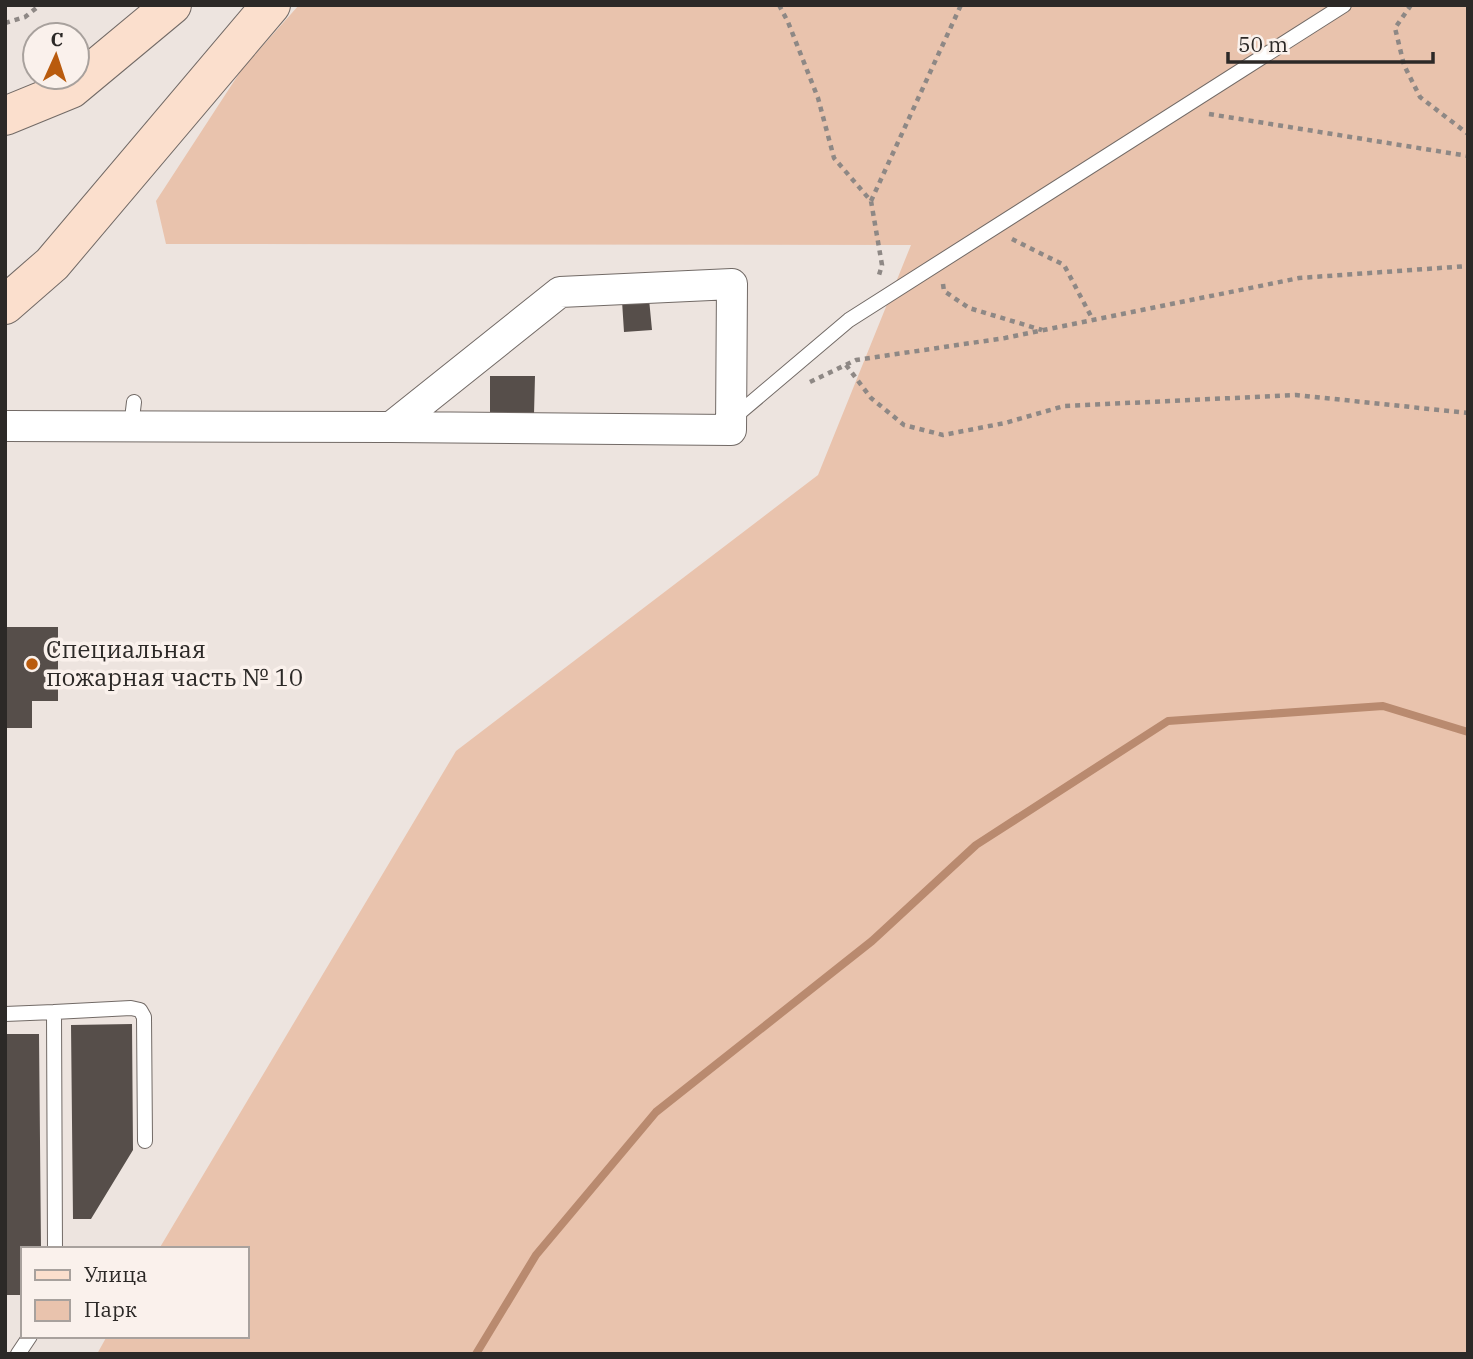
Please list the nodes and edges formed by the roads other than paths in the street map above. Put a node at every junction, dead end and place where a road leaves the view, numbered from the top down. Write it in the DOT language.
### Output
graph roads {
  1 [pos="172,5"];
  2 [pos="271,5"];
  3 [pos="1344,5"];
  4 [pos="5,116"];
  5 [pos="5,305"];
  6 [pos="731,420"];
  7 [pos="5,426"];
  8 [pos="391,427"];
  9 [pos="54,1012"];
  10 [pos="5,1014"];
  11 [pos="145,1141"];
  12 [pos="55,1247"];
  13 [pos="29,1338"];
  14 [pos="18,1354"];
  1 -- 4 [label="main road"];
  2 -- 5 [label="main road"];
  3 -- 6 [label="lane"];
  6 -- 8 [label="street"];
  6 -- 8 [label="street"];
  7 -- 8 [label="street"];
  9 -- 10 [label="lane"];
  9 -- 11 [label="lane"];
  9 -- 12 [label="lane"];
  13 -- 14 [label="lane"];
}
